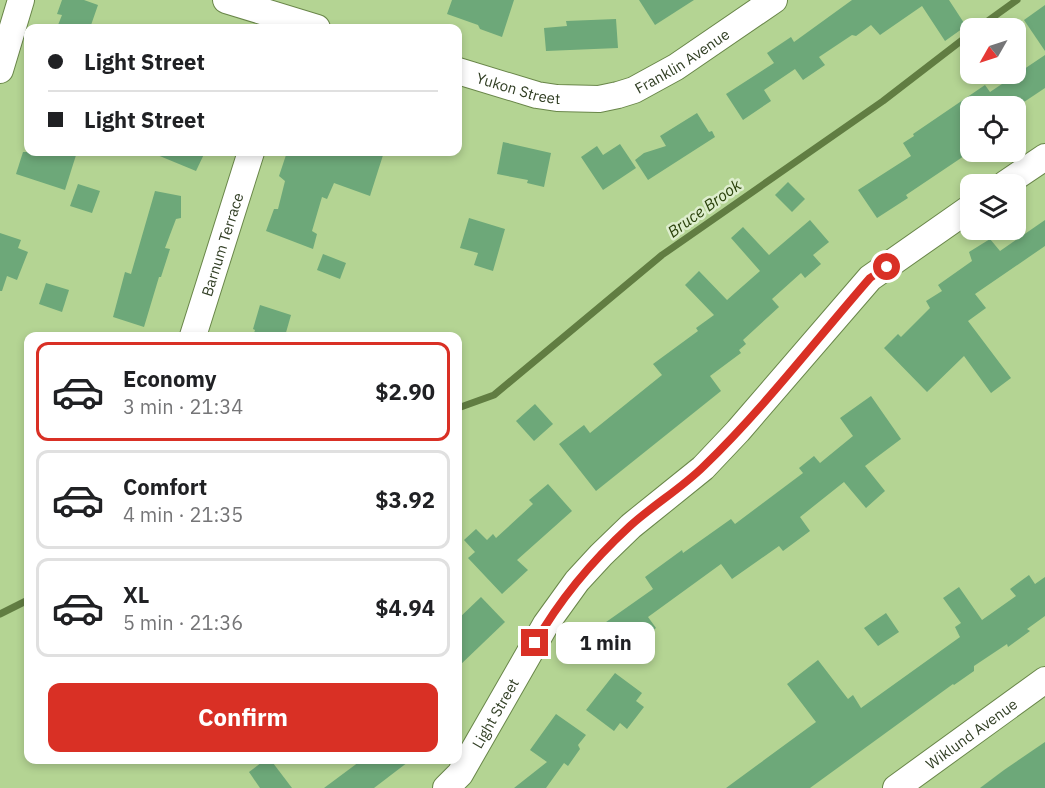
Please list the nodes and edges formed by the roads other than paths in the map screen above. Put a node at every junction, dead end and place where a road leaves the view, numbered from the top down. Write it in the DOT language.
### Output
graph roads {
  1 [pos="21,0"];
  2 [pos="226,0"];
  3 [pos="774,0"];
  4 [pos="293,16"];
  5 [pos="309,24"];
  6 [pos="0,70"];
  7 [pos="462,72"];
  8 [pos="581,99"];
  9 [pos="250,156"];
  10 [pos="1045,157"];
  11 [pos="1020,174"];
  12 [pos="960,215"];
  13 [pos="194,332"];
  14 [pos="1045,680"];
  15 [pos="446,788"];
  16 [pos="896,788"];
  1 -- 6 [label="street"];
  2 -- 4 [label="street"];
  3 -- 8 [label="street, Franklin Avenue"];
  4 -- 5 [label="street"];
  7 -- 8 [label="street, Yukon Street"];
  9 -- 13 [label="street, Barnum Terrace"];
  10 -- 11 [label="street"];
  12 -- 15 [label="street, Light Street"];
  14 -- 16 [label="street, Wiklund Avenue"];
}
